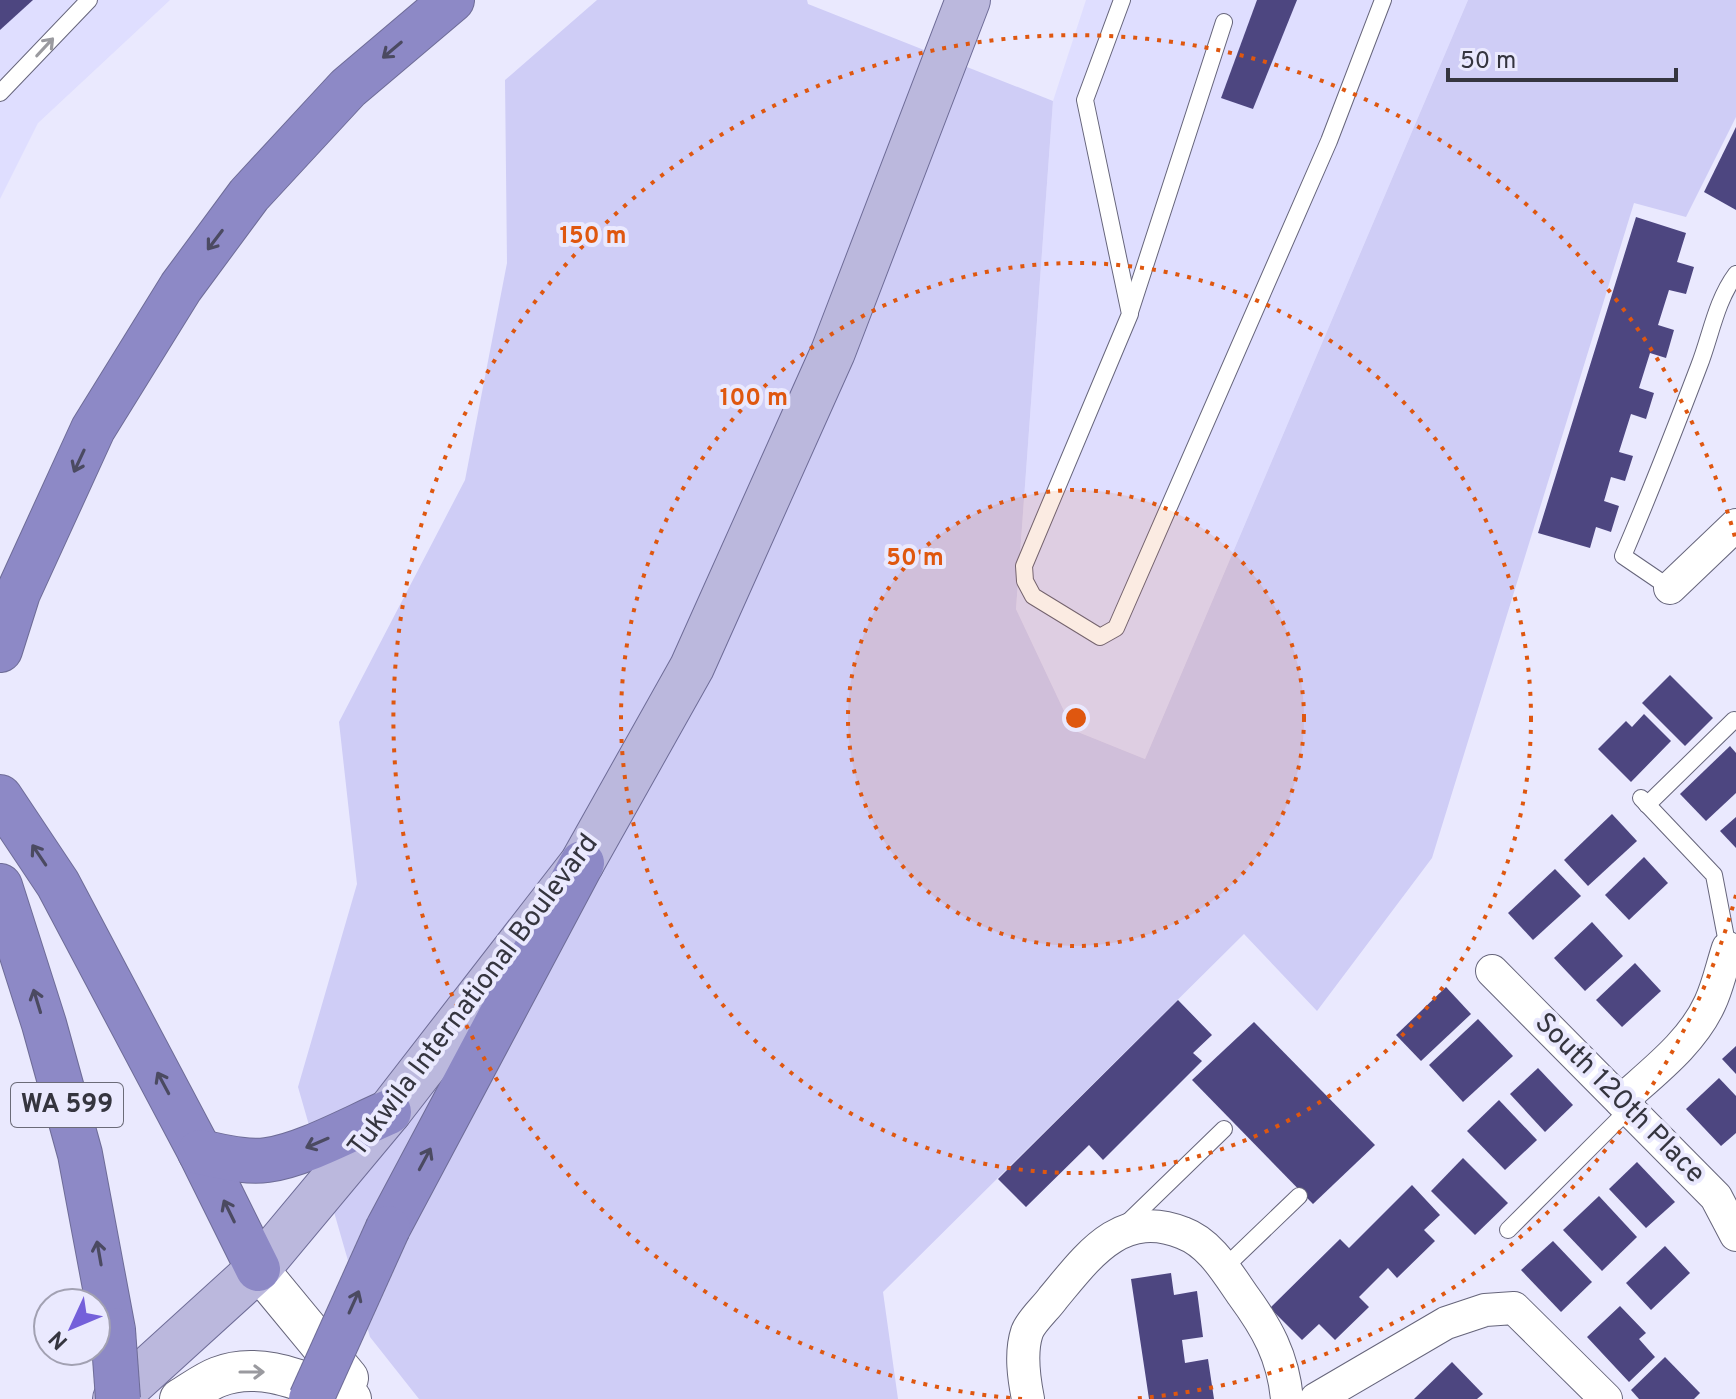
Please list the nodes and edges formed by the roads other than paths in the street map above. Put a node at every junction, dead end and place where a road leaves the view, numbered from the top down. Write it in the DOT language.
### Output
graph roads {
  1 [pos="89,0"];
  2 [pos="452,0"];
  3 [pos="968,0"];
  4 [pos="1122,0"];
  5 [pos="1383,0"];
  6 [pos="1224,22"];
  7 [pos="0,93"];
  8 [pos="1736,274"];
  9 [pos="1130,314"];
  10 [pos="1736,525"];
  11 [pos="1670,588"];
  12 [pos="0,650"];
  13 [pos="1734,720"];
  14 [pos="0,797"];
  15 [pos="582,863"];
  16 [pos="0,886"];
  17 [pos="1732,948"];
  18 [pos="1492,971"];
  19 [pos="1625,1105"];
  20 [pos="389,1112"];
  21 [pos="1224,1129"];
  22 [pos="200,1152"];
  23 [pos="1299,1196"];
  24 [pos="1508,1230"];
  25 [pos="1117,1233"];
  26 [pos="1736,1235"];
  27 [pos="1224,1268"];
  28 [pos="258,1269"];
  29 [pos="1603,1398"];
  30 [pos="116,1399"];
  31 [pos="180,1399"];
  32 [pos="311,1399"];
  33 [pos="351,1399"];
  34 [pos="366,1399"];
  35 [pos="1028,1399"];
  36 [pos="1287,1399"];
  37 [pos="1316,1399"];
  7 -- 1 [label="lane, one-way"];
  2 -- 12 [label="highway, one-way"];
  3 -- 15 [label="main road, Tukwila International Boulevard"];
  4 -- 9 [label="lane"];
  5 -- 9 [label="lane"];
  6 -- 9 [label="lane"];
  8 -- 11 [label="lane"];
  10 -- 11 [label="street"];
  13 -- 17 [label="lane"];
  22 -- 14 [label="highway, one-way"];
  15 -- 20 [label="main road, Tukwila International Boulevard"];
  32 -- 15 [label="highway, one-way, bridge"];
  30 -- 16 [label="highway, WA 599, one-way, bridge"];
  17 -- 19 [label="street"];
  18 -- 19 [label="street, South 120th Place"];
  19 -- 24 [label="lane"];
  19 -- 26 [label="street, South 120th Place"];
  20 -- 22 [label="highway, one-way"];
  20 -- 28 [label="main road, Tukwila International Boulevard"];
  21 -- 25 [label="lane"];
  28 -- 22 [label="highway, one-way"];
  23 -- 27 [label="lane"];
  25 -- 27 [label="street"];
  25 -- 35 [label="street"];
  27 -- 36 [label="street"];
  28 -- 30 [label="main road, Tukwila International Boulevard"];
  28 -- 34 [label="street"];
  29 -- 37 [label="street"];
  31 -- 33 [label="street, one-way"];
}
